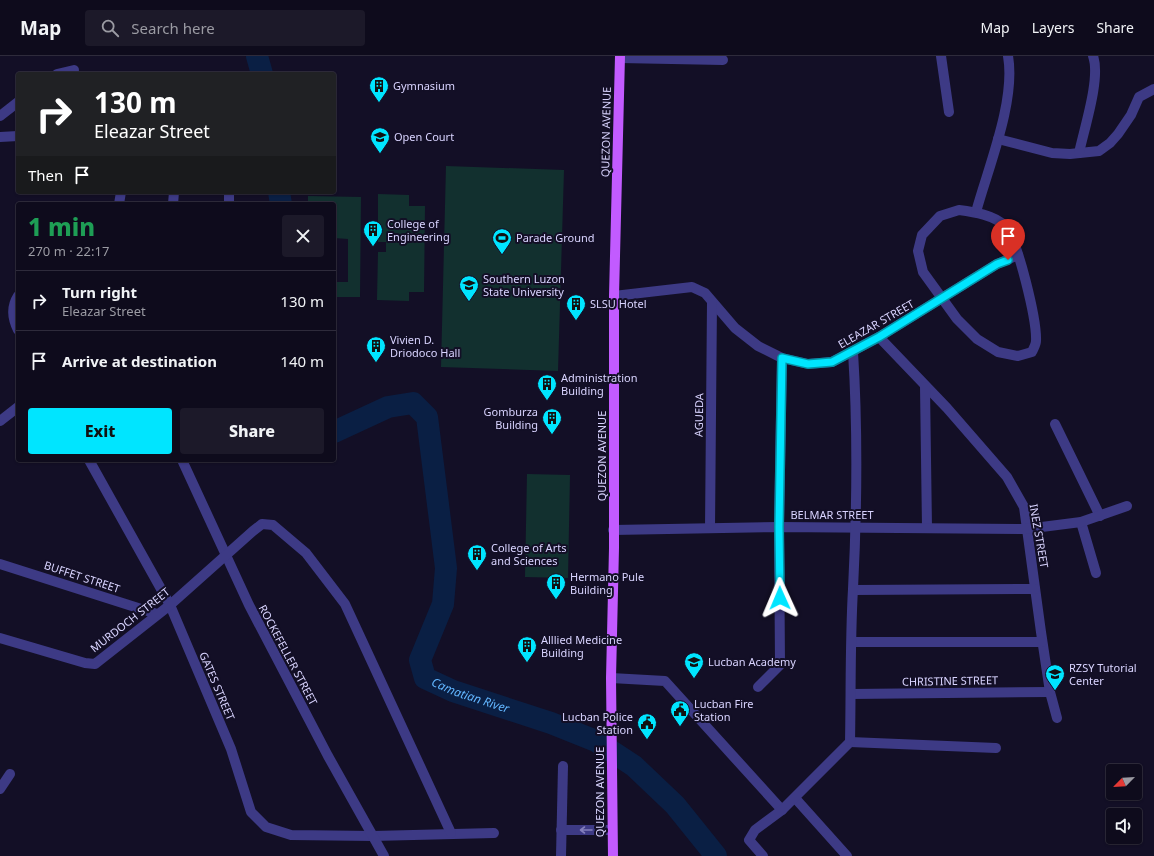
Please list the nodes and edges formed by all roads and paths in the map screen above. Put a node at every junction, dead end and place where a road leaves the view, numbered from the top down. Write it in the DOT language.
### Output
graph roads {
  1 [pos="941,56"];
  2 [pos="1008,56"];
  3 [pos="1093,56"];
  4 [pos="620,57"];
  5 [pos="723,60"];
  6 [pos="74,70"];
  7 [pos="66,72"];
  8 [pos="1154,89"];
  9 [pos="16,104"];
  10 [pos="949,112"];
  11 [pos="0,116"];
  12 [pos="16,136"];
  13 [pos="0,137"];
  14 [pos="998,139"];
  15 [pos="1078,153"];
  16 [pos="976,212"];
  17 [pos="1018,255"];
  18 [pos="614,296"];
  19 [pos="943,299"];
  20 [pos="15,300"];
  21 [pos="712,302"];
  22 [pos="16,326"];
  23 [pos="879,337"];
  24 [pos="853,352"];
  25 [pos="782,358"];
  26 [pos="925,387"];
  27 [pos="16,409"];
  28 [pos="0,421"];
  29 [pos="1055,424"];
  30 [pos="90,462"];
  31 [pos="183,462"];
  32 [pos="1127,506"];
  33 [pos="1100,516"];
  34 [pos="1081,522"];
  35 [pos="779,527"];
  36 [pos="856,527"];
  37 [pos="710,528"];
  38 [pos="927,528"];
  39 [pos="1026,528"];
  40 [pos="613,530"];
  41 [pos="225,554"];
  42 [pos="0,564"];
  43 [pos="1096,573"];
  44 [pos="1035,588"];
  45 [pos="853,590"];
  46 [pos="170,605"];
  47 [pos="157,614"];
  48 [pos="0,638"];
  49 [pos="852,642"];
  50 [pos="1042,642"];
  51 [pos="611,678"];
  52 [pos="758,687"];
  53 [pos="1050,692"];
  54 [pos="851,694"];
  55 [pos="1057,718"];
  56 [pos="850,742"];
  57 [pos="996,748"];
  58 [pos="563,766"];
  59 [pos="10,774"];
  60 [pos="0,789"];
  61 [pos="795,798"];
  62 [pos="782,810"];
  63 [pos="561,830"];
  64 [pos="612,830"];
  65 [pos="450,833"];
  66 [pos="494,833"];
  67 [pos="373,836"];
  68 [pos="384,856"];
  69 [pos="561,856"];
  70 [pos="613,856"];
  71 [pos="763,856"];
  72 [pos="847,856"];
  1 -- 10 [label="street"];
  2 -- 14 [label="street"];
  3 -- 15 [label="street"];
  4 -- 5 [label="street"];
  4 -- 18 [label="main road, QUEZON AVENUE"];
  6 -- 7 [label="street"];
  8 -- 15 [label="street"];
  9 -- 11 [label="street"];
  12 -- 13 [label="street"];
  14 -- 15 [label="street"];
  14 -- 16 [label="street"];
  16 -- 17 [label="street"];
  16 -- 19 [label="street"];
  17 -- 19 [label="street, ELEAZAR STREET"];
  17 -- 19 [label="street"];
  18 -- 21 [label="street, ELEAZAR STREET"];
  18 -- 40 [label="main road, QUEZON AVENUE"];
  19 -- 23 [label="street, ELEAZAR STREET"];
  20 -- 22 [label="street"];
  21 -- 25 [label="street, ELEAZAR STREET"];
  21 -- 37 [label="street, AGUEDA"];
  23 -- 24 [label="street, ELEAZAR STREET"];
  23 -- 26 [label="street, INEZ STREET"];
  24 -- 25 [label="street, ELEAZAR STREET"];
  24 -- 36 [label="street"];
  25 -- 35 [label="street"];
  26 -- 38 [label="street"];
  26 -- 39 [label="street, INEZ STREET"];
  27 -- 28 [label="street"];
  29 -- 33 [label="street"];
  30 -- 46 [label="street, GATES STREET"];
  31 -- 41 [label="street, ROCKEFELLER STREET"];
  32 -- 33 [label="street, BELMAR STREET"];
  33 -- 34 [label="street, BELMAR STREET"];
  34 -- 39 [label="street, BELMAR STREET"];
  34 -- 43 [label="street"];
  35 -- 36 [label="street, BELMAR STREET"];
  35 -- 37 [label="street, BELMAR STREET"];
  35 -- 52 [label="street"];
  36 -- 38 [label="street, BELMAR STREET"];
  36 -- 45 [label="street"];
  37 -- 40 [label="street, BELMAR STREET"];
  38 -- 39 [label="street, BELMAR STREET"];
  39 -- 44 [label="street, INEZ STREET"];
  40 -- 51 [label="main road, QUEZON AVENUE"];
  41 -- 46 [label="street, MURDOCH STREET"];
  41 -- 65 [label="street, MURDOCH STREET"];
  41 -- 67 [label="street, ROCKEFELLER STREET"];
  42 -- 47 [label="street, BUFFET STREET"];
  44 -- 45 [label="street"];
  44 -- 50 [label="street, INEZ STREET"];
  45 -- 49 [label="street"];
  46 -- 47 [label="street, MURDOCH STREET"];
  46 -- 67 [label="street, GATES STREET"];
  47 -- 48 [label="street, MURDOCH STREET"];
  49 -- 50 [label="street"];
  49 -- 54 [label="street"];
  50 -- 53 [label="street, INEZ STREET"];
  51 -- 62 [label="street"];
  51 -- 64 [label="main road, QUEZON AVENUE"];
  53 -- 54 [label="street, CHRISTINE STREET"];
  53 -- 55 [label="street, INEZ STREET"];
  54 -- 56 [label="street"];
  56 -- 57 [label="street"];
  56 -- 61 [label="street"];
  58 -- 63 [label="street"];
  59 -- 60 [label="street"];
  61 -- 62 [label="street"];
  61 -- 72 [label="street"];
  62 -- 71 [label="street"];
  64 -- 63 [label="street, one-way"];
  63 -- 69 [label="street"];
  64 -- 70 [label="main road, QUEZON AVENUE"];
  65 -- 66 [label="street, GATES STREET"];
  65 -- 67 [label="street, GATES STREET"];
  67 -- 68 [label="street, ROCKEFELLER STREET"];
}
